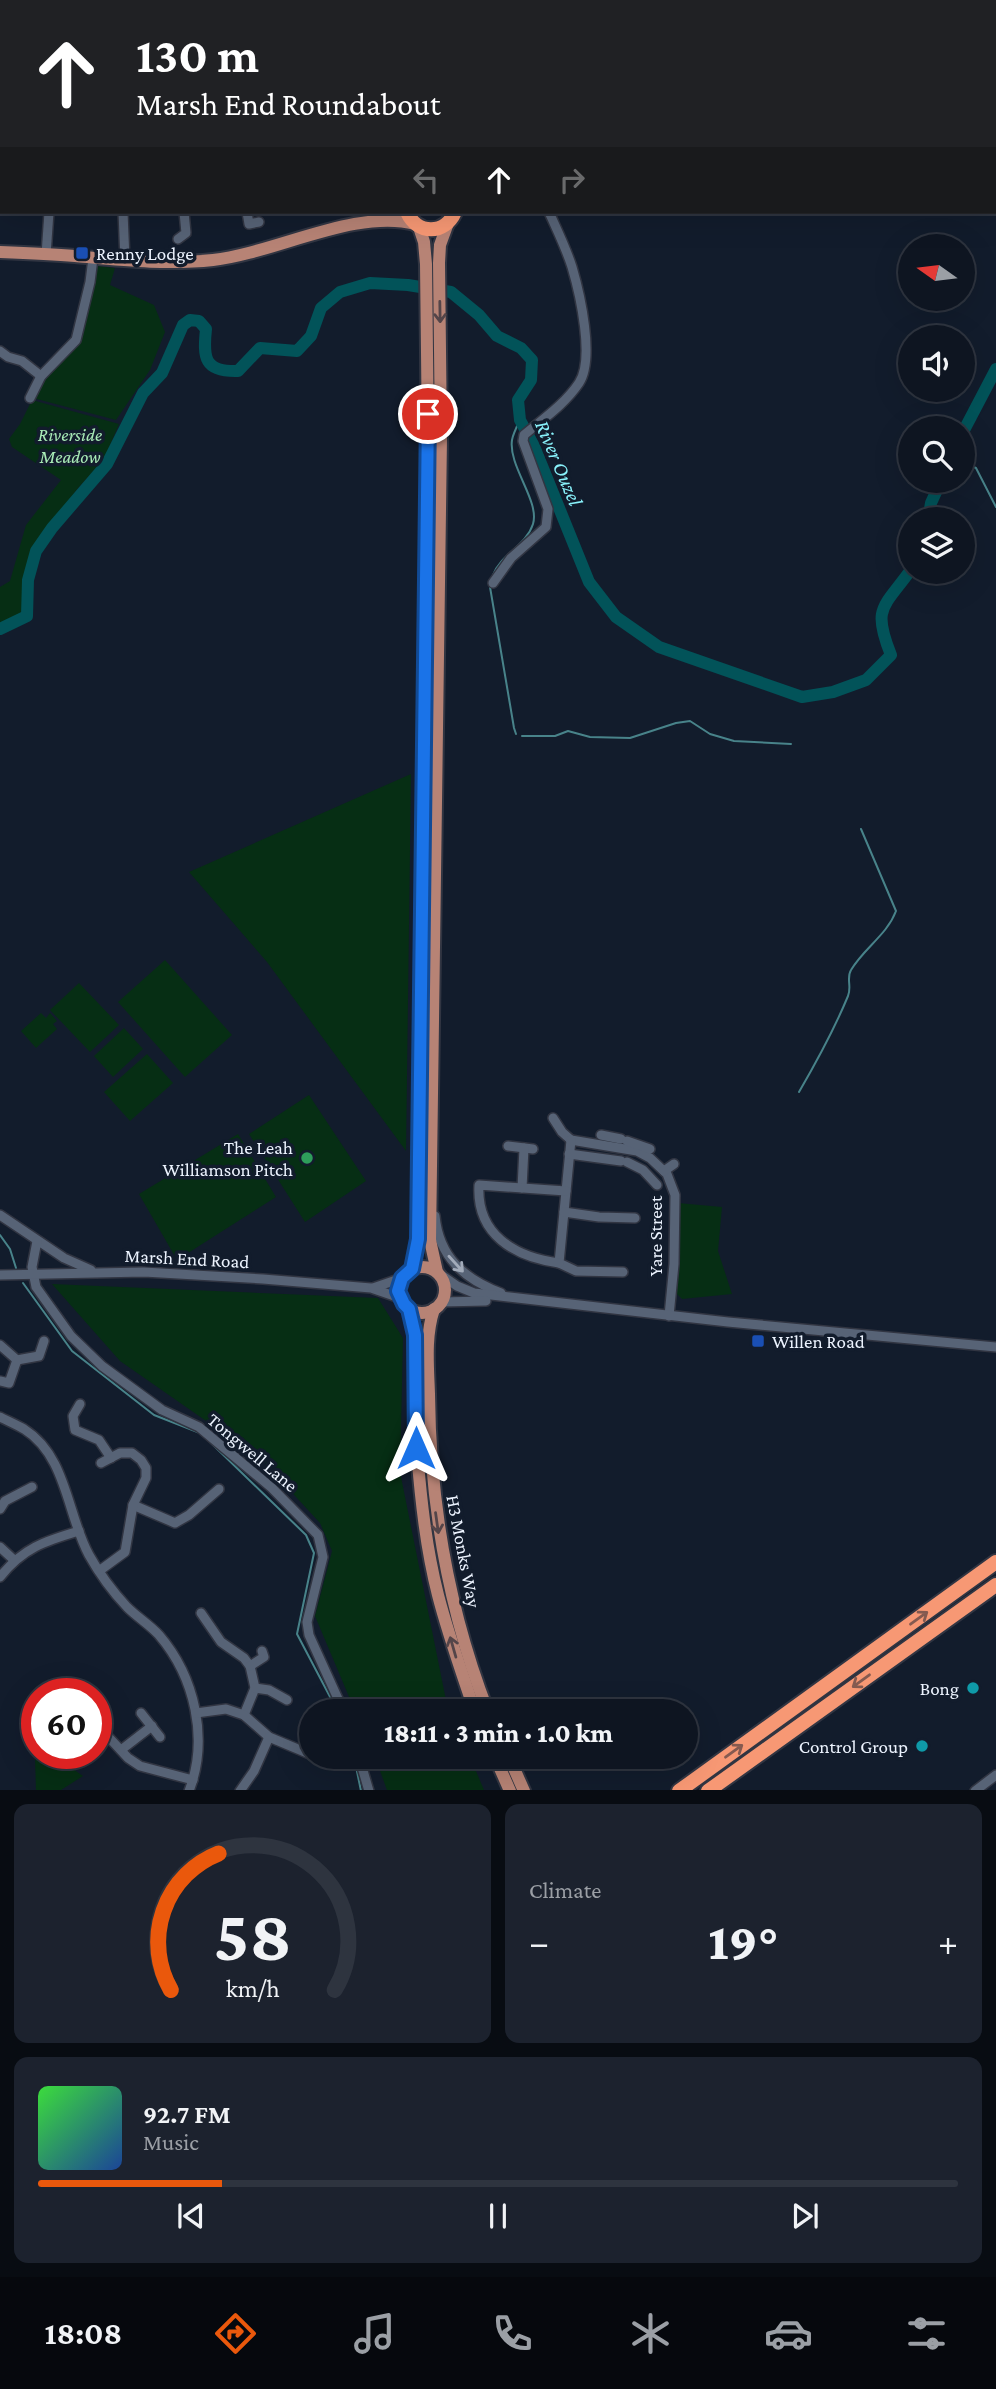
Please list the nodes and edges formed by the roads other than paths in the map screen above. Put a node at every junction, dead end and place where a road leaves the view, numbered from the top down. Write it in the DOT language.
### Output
graph roads {
  1 [pos="49,214"];
  2 [pos="123,214"];
  3 [pos="184,214"];
  4 [pos="247,214"];
  5 [pos="382,214"];
  6 [pos="550,214"];
  7 [pos="454,216"];
  8 [pos="369,221"];
  9 [pos="414,221"];
  10 [pos="259,222"];
  11 [pos="186,237"];
  12 [pos="0,252"];
  13 [pos="46,254"];
  14 [pos="93,258"];
  15 [pos="125,260"];
  16 [pos="432,264"];
  17 [pos="0,351"];
  18 [pos="434,361"];
  19 [pos="41,376"];
  20 [pos="30,398"];
  21 [pos="493,583"];
  22 [pos="553,1118"];
  23 [pos="601,1135"];
  24 [pos="571,1140"];
  25 [pos="618,1141"];
  26 [pos="508,1146"];
  27 [pos="638,1147"];
  28 [pos="650,1149"];
  29 [pos="569,1154"];
  30 [pos="656,1163"];
  31 [pos="674,1164"];
  32 [pos="664,1171"];
  33 [pos="646,1172"];
  34 [pos="431,1178"];
  35 [pos="657,1185"];
  36 [pos="522,1188"];
  37 [pos="566,1191"];
  38 [pos="564,1212"];
  39 [pos="0,1215"];
  40 [pos="635,1218"];
  41 [pos="37,1241"];
  42 [pos="559,1263"];
  43 [pos="412,1269"];
  44 [pos="95,1272"];
  45 [pos="437,1272"];
  46 [pos="623,1272"];
  47 [pos="32,1273"];
  48 [pos="0,1275"];
  49 [pos="402,1278"];
  50 [pos="371,1288"];
  51 [pos="400,1298"];
  52 [pos="512,1298"];
  53 [pos="438,1306"];
  54 [pos="409,1309"];
  55 [pos="669,1316"];
  56 [pos="44,1341"];
  57 [pos="0,1345"];
  58 [pos="996,1349"];
  59 [pos="17,1360"];
  60 [pos="0,1381"];
  61 [pos="80,1404"];
  62 [pos="0,1417"];
  63 [pos="111,1458"];
  64 [pos="102,1463"];
  65 [pos="32,1488"];
  66 [pos="219,1489"];
  67 [pos="133,1506"];
  68 [pos="0,1509"];
  69 [pos="79,1531"];
  70 [pos="0,1547"];
  71 [pos="14,1560"];
  72 [pos="996,1562"];
  73 [pos="99,1572"];
  74 [pos="0,1577"];
  75 [pos="996,1585"];
  76 [pos="201,1613"];
  77 [pos="267,1654"];
  78 [pos="250,1665"];
  79 [pos="255,1688"];
  80 [pos="338,1699"];
  81 [pos="470,1699"];
  82 [pos="483,1699"];
  83 [pos="287,1700"];
  84 [pos="141,1713"];
  85 [pos="196,1713"];
  86 [pos="244,1715"];
  87 [pos="152,1726"];
  88 [pos="160,1737"];
  89 [pos="269,1737"];
  90 [pos="112,1741"];
  91 [pos="299,1750"];
  92 [pos="121,1751"];
  93 [pos="363,1769"];
  94 [pos="500,1769"];
  95 [pos="514,1769"];
  96 [pos="996,1775"];
  97 [pos="193,1780"];
  98 [pos="189,1790"];
  99 [pos="240,1790"];
  100 [pos="369,1790"];
  101 [pos="510,1790"];
  102 [pos="524,1790"];
  103 [pos="679,1790"];
  104 [pos="708,1790"];
  105 [pos="975,1790"];
  1 -- 13 [label="street"];
  2 -- 15 [label="street"];
  3 -- 11 [label="street"];
  4 -- 10 [label="street"];
  5 -- 8 [label="main road"];
  6 -- 21 [label="street"];
  7 -- 9 [label="highway"];
  7 -- 16 [label="main road"];
  8 -- 9 [label="main road"];
  8 -- 15 [label="main road"];
  9 -- 16 [label="main road"];
  12 -- 13 [label="main road"];
  13 -- 14 [label="main road"];
  14 -- 15 [label="main road"];
  14 -- 19 [label="street"];
  16 -- 18 [label="main road"];
  17 -- 19 [label="street"];
  18 -- 34 [label="main road"];
  18 -- 43 [label="main road"];
  19 -- 20 [label="street"];
  22 -- 24 [label="street"];
  23 -- 25 [label="street, Yare Street"];
  24 -- 25 [label="street, Yare Street"];
  24 -- 29 [label="street"];
  25 -- 27 [label="street, Yare Street"];
  25 -- 27 [label="street, Yare Street"];
  26 -- 36 [label="street"];
  27 -- 28 [label="street, Yare Street"];
  27 -- 30 [label="street, Yare Street"];
  29 -- 33 [label="street, Yare Street"];
  29 -- 37 [label="street"];
  30 -- 32 [label="street, Yare Street"];
  30 -- 33 [label="street, Yare Street"];
  31 -- 32 [label="street"];
  32 -- 55 [label="street, Yare Street"];
  33 -- 35 [label="street, Yare Street"];
  34 -- 45 [label="main road"];
  34 -- 52 [label="street, one-way"];
  36 -- 37 [label="street"];
  36 -- 42 [label="street"];
  37 -- 38 [label="street"];
  38 -- 40 [label="street"];
  38 -- 42 [label="street"];
  39 -- 41 [label="street"];
  41 -- 44 [label="street"];
  41 -- 47 [label="street"];
  42 -- 46 [label="street"];
  43 -- 45 [label="main road"];
  43 -- 49 [label="main road"];
  44 -- 47 [label="street, Marsh End Road"];
  44 -- 50 [label="street, Marsh End Road"];
  45 -- 52 [label="street"];
  45 -- 53 [label="main road"];
  47 -- 48 [label="street, Marsh End Road"];
  47 -- 80 [label="street, Tongwell Lane"];
  49 -- 50 [label="street, Marsh End Road"];
  49 -- 51 [label="main road"];
  50 -- 51 [label="street, Marsh End Road"];
  51 -- 54 [label="main road"];
  52 -- 55 [label="street"];
  53 -- 54 [label="main road"];
  53 -- 58 [label="street"];
  53 -- 82 [label="main road, H3 Monks Way, one-way"];
  81 -- 54 [label="main road, H3 Monks Way, one-way"];
  55 -- 58 [label="street"];
  56 -- 59 [label="street"];
  57 -- 59 [label="street"];
  59 -- 60 [label="street"];
  61 -- 63 [label="street"];
  62 -- 69 [label="street"];
  63 -- 64 [label="street"];
  63 -- 67 [label="street"];
  65 -- 68 [label="street"];
  66 -- 67 [label="street"];
  67 -- 73 [label="street"];
  69 -- 71 [label="street"];
  69 -- 73 [label="street"];
  70 -- 71 [label="street"];
  71 -- 74 [label="street"];
  103 -- 72 [label="highway, one-way"];
  73 -- 85 [label="street"];
  75 -- 104 [label="highway, one-way"];
  76 -- 78 [label="street"];
  77 -- 78 [label="street"];
  78 -- 79 [label="street"];
  79 -- 83 [label="street"];
  79 -- 86 [label="street"];
  84 -- 87 [label="street"];
  85 -- 86 [label="street"];
  85 -- 97 [label="street"];
  86 -- 89 [label="street"];
  87 -- 88 [label="street"];
  87 -- 92 [label="street"];
  89 -- 91 [label="street"];
  89 -- 99 [label="street"];
  90 -- 92 [label="street"];
  92 -- 97 [label="street"];
  93 -- 100 [label="street"];
  94 -- 101 [label="main road"];
  95 -- 102 [label="main road"];
  96 -- 105 [label="street"];
  97 -- 98 [label="street"];
}
